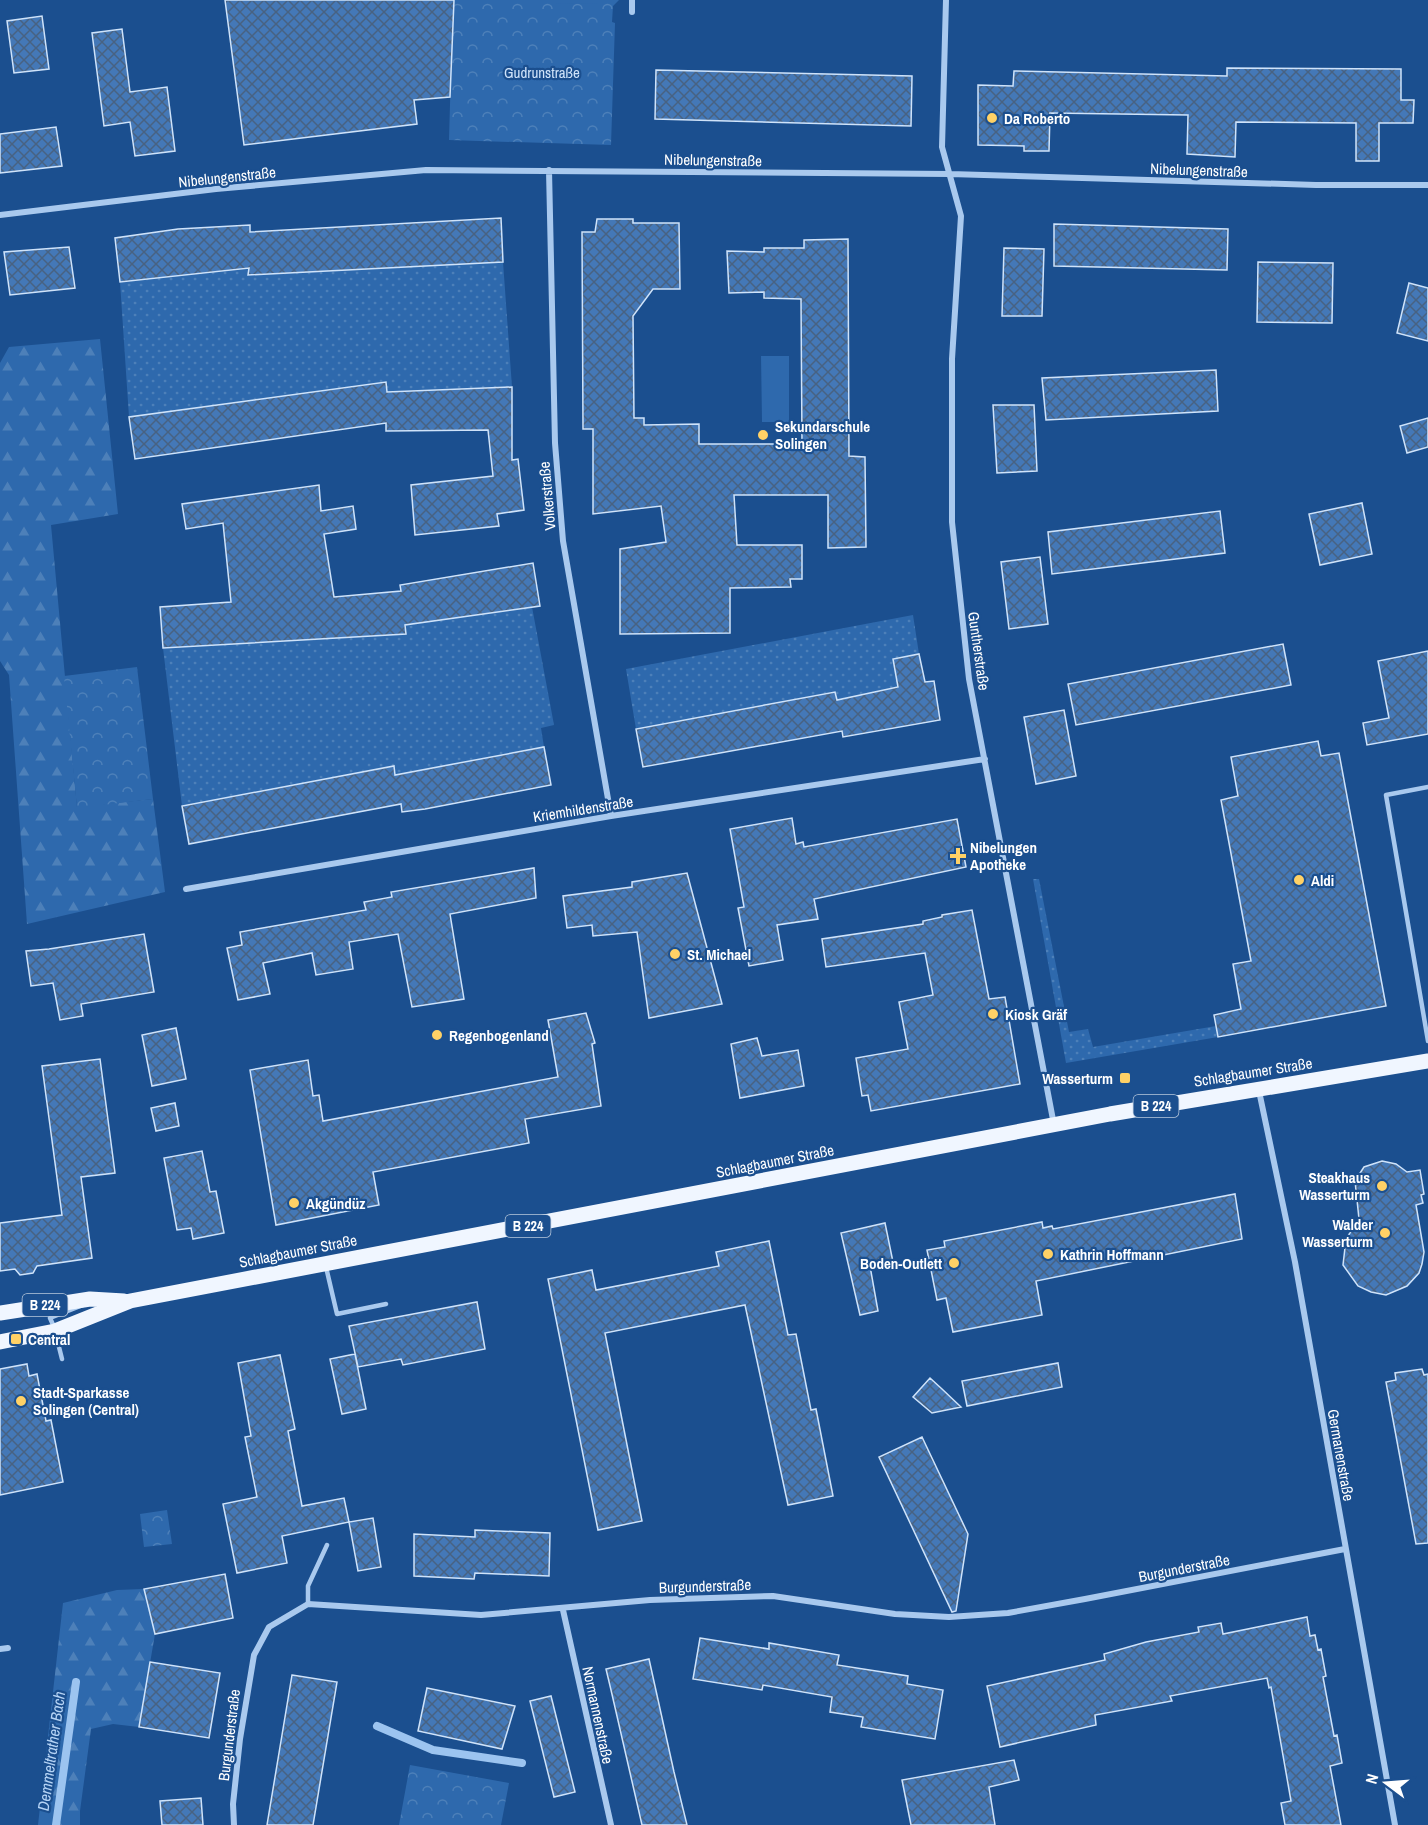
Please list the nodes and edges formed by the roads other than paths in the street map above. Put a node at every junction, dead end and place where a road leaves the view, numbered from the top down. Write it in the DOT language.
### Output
graph roads {
  1 [pos="632,0"];
  2 [pos="946,0"];
  3 [pos="632,12"];
  4 [pos="549,170"];
  5 [pos="950,174"];
  6 [pos="1428,185"];
  7 [pos="0,215"];
  8 [pos="985,759"];
  9 [pos="1428,787"];
  10 [pos="611,816"];
  11 [pos="186,889"];
  12 [pos="1428,1041"];
  13 [pos="1428,1061"];
  14 [pos="1259,1090"];
  15 [pos="1054,1125"];
  16 [pos="325,1264"];
  17 [pos="90,1299"];
  18 [pos="130,1301"];
  19 [pos="386,1304"];
  20 [pos="0,1313"];
  21 [pos="55,1331"];
  22 [pos="0,1342"];
  23 [pos="62,1359"];
  24 [pos="327,1545"];
  25 [pos="1345,1549"];
  26 [pos="308,1604"];
  27 [pos="563,1610"];
  28 [pos="8,1648"];
  29 [pos="0,1649"];
  30 [pos="234,1825"];
  31 [pos="611,1825"];
  32 [pos="1395,1825"];
  1 -- 3 [label="street"];
  2 -- 5 [label="street"];
  4 -- 5 [label="street, Nibelungenstraße"];
  4 -- 7 [label="street, Nibelungenstraße"];
  4 -- 10 [label="street, Volkerstraße"];
  5 -- 6 [label="street, Nibelungenstraße"];
  5 -- 8 [label="street, Guntherstraße"];
  8 -- 10 [label="street, Kriemhildenstraße"];
  8 -- 15 [label="street, Guntherstraße"];
  9 -- 12 [label="lane"];
  10 -- 11 [label="street, Kriemhildenstraße"];
  13 -- 14 [label="main road, Schlagbaumer Straße / B 224"];
  14 -- 15 [label="main road, Schlagbaumer Straße / B 224"];
  14 -- 25 [label="street, Germanenstraße"];
  15 -- 16 [label="main road, Schlagbaumer Straße / B 224"];
  16 -- 18 [label="main road, Schlagbaumer Straße / B 224"];
  16 -- 19 [label="lane"];
  17 -- 18 [label="main road, Schlagbaumer Straße / B 224"];
  17 -- 20 [label="main road, Schlagbaumer Straße / B 224"];
  17 -- 21 [label="lane"];
  18 -- 21 [label="main road, Schlagbaumer Straße / B 224"];
  21 -- 22 [label="main road, Schlagbaumer Straße / B 224"];
  21 -- 23 [label="lane"];
  24 -- 26 [label="lane"];
  25 -- 27 [label="street, Burgunderstraße"];
  25 -- 32 [label="street, Germanenstraße"];
  26 -- 27 [label="street, Burgunderstraße"];
  26 -- 30 [label="street, Burgunderstraße"];
  27 -- 31 [label="street, Normannenstraße"];
  28 -- 29 [label="street"];
}
